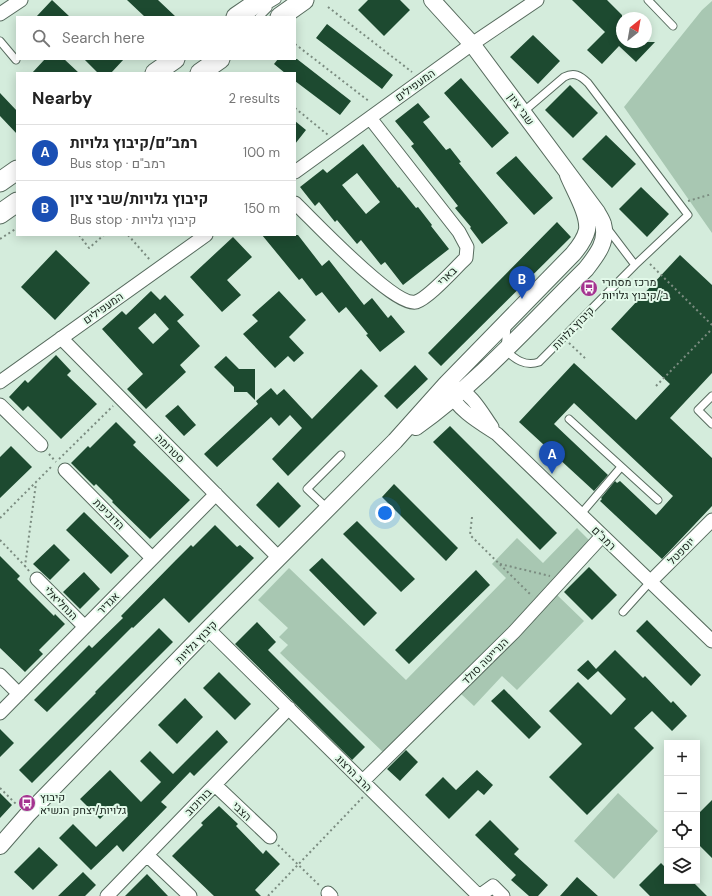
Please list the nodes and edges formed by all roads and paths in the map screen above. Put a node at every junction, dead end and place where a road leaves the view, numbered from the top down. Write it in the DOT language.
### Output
graph roads {
  1 [pos="21,0"];
  2 [pos="304,0"];
  3 [pos="432,0"];
  4 [pos="446,0"];
  5 [pos="537,0"];
  6 [pos="648,0"];
  7 [pos="273,5"];
  8 [pos="328,8"];
  9 [pos="0,14"];
  10 [pos="239,16"];
  11 [pos="249,16"];
  12 [pos="260,16"];
  13 [pos="673,26"];
  14 [pos="0,41"];
  15 [pos="472,44"];
  16 [pos="296,45"];
  17 [pos="16,60"];
  18 [pos="174,60"];
  19 [pos="218,60"];
  20 [pos="207,67"];
  21 [pos="156,72"];
  22 [pos="422,80"];
  23 [pos="296,109"];
  24 [pos="523,112"];
  25 [pos="376,114"];
  26 [pos="336,142"];
  27 [pos="16,171"];
  28 [pos="296,171"];
  29 [pos="568,175"];
  30 [pos="0,182"];
  31 [pos="712,194"];
  32 [pos="16,203"];
  33 [pos="296,203"];
  34 [pos="680,204"];
  35 [pos="0,214"];
  36 [pos="603,224"];
  37 [pos="16,229"];
  38 [pos="80,236"];
  39 [pos="103,236"];
  40 [pos="129,236"];
  41 [pos="205,236"];
  42 [pos="585,236"];
  43 [pos="0,239"];
  44 [pos="643,257"];
  45 [pos="635,265"];
  46 [pos="158,270"];
  47 [pos="509,320"];
  48 [pos="712,325"];
  49 [pos="712,330"];
  50 [pos="61,338"];
  51 [pos="564,338"];
  52 [pos="505,350"];
  53 [pos="587,360"];
  54 [pos="0,382"];
  55 [pos="446,384"];
  56 [pos="656,386"];
  57 [pos="458,394"];
  58 [pos="712,396"];
  59 [pos="0,405"];
  60 [pos="569,420"];
  61 [pos="712,424"];
  62 [pos="395,441"];
  63 [pos="41,445"];
  64 [pos="341,456"];
  65 [pos="621,467"];
  66 [pos="64,470"];
  67 [pos="36,482"];
  68 [pos="216,494"];
  69 [pos="658,500"];
  70 [pos="328,509"];
  71 [pos="580,515"];
  72 [pos="472,517"];
  73 [pos="712,520"];
  74 [pos="602,536"];
  75 [pos="0,540"];
  76 [pos="152,558"];
  77 [pos="279,558"];
  78 [pos="499,564"];
  79 [pos="25,566"];
  80 [pos="37,579"];
  81 [pos="563,579"];
  82 [pos="650,582"];
  83 [pos="540,604"];
  84 [pos="623,612"];
  85 [pos="85,626"];
  86 [pos="208,629"];
  87 [pos="712,641"];
  88 [pos="0,675"];
  89 [pos="19,694"];
  90 [pos="289,708"];
  91 [pos="0,713"];
  92 [pos="215,785"];
  93 [pos="367,785"];
  94 [pos="0,788"];
  95 [pos="27,815"];
  96 [pos="270,837"];
  97 [pos="0,846"];
  98 [pos="147,854"];
  99 [pos="298,865"];
  100 [pos="329,894"];
  101 [pos="107,896"];
  102 [pos="190,896"];
  103 [pos="268,896"];
  104 [pos="502,896"];
  1 -- 9 [label="street"];
  2 -- 7 [label="main road"];
  3 -- 15 [label="street, שבי ציון"];
  4 -- 15 [label="street, שבי ציון"];
  5 -- 15 [label="street, המעפילים"];
  6 -- 13 [label="lane"];
  7 -- 10 [label="main road"];
  7 -- 11 [label="lane"];
  7 -- 12 [label="lane"];
  8 -- 22 [label="path"];
  14 -- 17 [label="lane"];
  15 -- 22 [label="street, המעפילים"];
  15 -- 24 [label="street, שבי ציון"];
  16 -- 25 [label="path"];
  18 -- 21 [label="main road"];
  19 -- 20 [label="main road"];
  22 -- 25 [label="street, המעפילים"];
  23 -- 26 [label="path"];
  24 -- 29 [label="street, שבי ציון"];
  24 -- 34 [label="lane"];
  25 -- 26 [label="street, המעפילים"];
  25 -- 33 [label="street, בארי"];
  26 -- 28 [label="street, המעפילים"];
  27 -- 30 [label="main road"];
  29 -- 36 [label="street, שבי ציון"];
  29 -- 42 [label="street, שבי ציון"];
  31 -- 34 [label="path"];
  32 -- 35 [label="main road"];
  34 -- 44 [label="lane, קיבוץ גלויות"];
  36 -- 45 [label="lane"];
  36 -- 52 [label="street, קיבוץ גלויות"];
  37 -- 43 [label="path"];
  38 -- 39 [label="path"];
  40 -- 46 [label="path"];
  41 -- 46 [label="street, המעפילים"];
  42 -- 47 [label="street, קיבוץ גלויות"];
  44 -- 45 [label="lane, קיבוץ גלויות"];
  44 -- 48 [label="path"];
  45 -- 51 [label="lane, קיבוץ גלויות"];
  46 -- 50 [label="street, המעפילים"];
  47 -- 52 [label="lane"];
  47 -- 55 [label="street, קיבוץ גלויות"];
  49 -- 56 [label="path"];
  50 -- 54 [label="street, המעפילים"];
  50 -- 68 [label="street, סטרומה"];
  51 -- 52 [label="lane, קיבוץ גלויות"];
  51 -- 53 [label="path"];
  52 -- 57 [label="street, קיבוץ גלויות"];
  55 -- 57 [label="street, רמב\"ם"];
  55 -- 62 [label="street, קיבוץ גלויות"];
  57 -- 62 [label="street, קיבוץ גלויות"];
  57 -- 71 [label="street, רמב\"ם"];
  58 -- 61 [label="lane"];
  59 -- 63 [label="street"];
  60 -- 65 [label="lane"];
  62 -- 70 [label="street, קיבוץ גלויות"];
  63 -- 66 [label="path"];
  64 -- 70 [label="lane"];
  65 -- 69 [label="lane"];
  65 -- 71 [label="lane"];
  66 -- 76 [label="street, הדוכיפת"];
  67 -- 79 [label="path"];
  68 -- 76 [label="street, אגדיר"];
  68 -- 77 [label="street, סטרומה"];
  70 -- 77 [label="street, קיבוץ גלויות"];
  71 -- 74 [label="street, רמב\"ם"];
  72 -- 78 [label="path"];
  73 -- 82 [label="street, יוספטל"];
  74 -- 81 [label="street, הנרייטה סולד"];
  74 -- 82 [label="street, רמב\"ם"];
  75 -- 79 [label="path"];
  76 -- 85 [label="street, אגדיר"];
  77 -- 86 [label="street, קיבוץ גלויות"];
  78 -- 81 [label="path"];
  78 -- 83 [label="path"];
  79 -- 80 [label="path"];
  80 -- 85 [label="street, הנחליאלי"];
  81 -- 83 [label="street, הנרייטה סולד"];
  82 -- 84 [label="lane"];
  82 -- 87 [label="street, רמב\"ם"];
  83 -- 93 [label="street, הנרייטה סולד"];
  85 -- 89 [label="street, אגדיר"];
  86 -- 90 [label="street, הרב הרצוג"];
  86 -- 95 [label="street, קיבוץ גלויות"];
  88 -- 89 [label="street"];
  89 -- 91 [label="street, אגדיר"];
  90 -- 92 [label="street, בורוכוב"];
  90 -- 93 [label="street, הרב הרצוג"];
  92 -- 96 [label="street, הצבי"];
  92 -- 98 [label="street, בורוכוב"];
  93 -- 99 [label="path"];
  93 -- 104 [label="street, הרב הרצוג"];
  94 -- 95 [label="path"];
  95 -- 97 [label="street, קיבוץ גלויות"];
  96 -- 99 [label="path"];
  98 -- 101 [label="street, בורוכוב"];
  98 -- 102 [label="street"];
  99 -- 100 [label="path"];
  99 -- 103 [label="path"];
}
